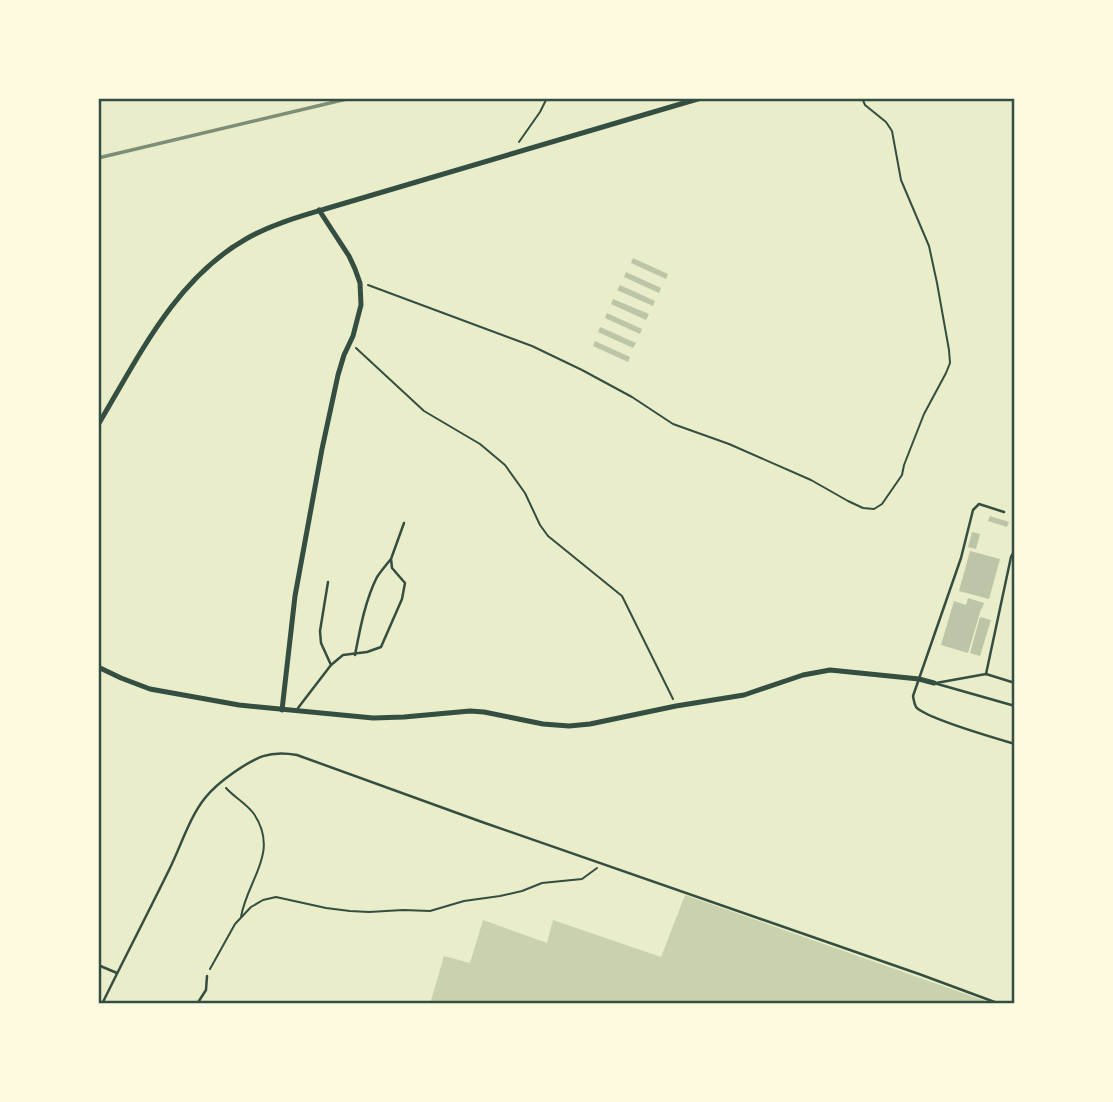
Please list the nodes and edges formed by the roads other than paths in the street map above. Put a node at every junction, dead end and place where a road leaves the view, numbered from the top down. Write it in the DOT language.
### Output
graph roads {
  1 [pos="701,98"];
  2 [pos="319,211"];
  3 [pos="98,425"];
  4 [pos="1004,512"];
  5 [pos="404,523"];
  6 [pos="1015,549"];
  7 [pos="391,559"];
  8 [pos="328,582"];
  9 [pos="355,654"];
  10 [pos="331,665"];
  11 [pos="98,667"];
  12 [pos="986,674"];
  13 [pos="919,679"];
  14 [pos="934,683"];
  15 [pos="1015,683"];
  16 [pos="1015,706"];
  17 [pos="282,710"];
  18 [pos="296,711"];
  19 [pos="1015,744"];
  20 [pos="98,965"];
  21 [pos="117,974"];
  22 [pos="207,976"];
  23 [pos="102,1004"];
  24 [pos="197,1004"];
  25 [pos="1000,1004"];
  1 -- 2 [label="street"];
  2 -- 3 [label="street"];
  2 -- 17 [label="street"];
  4 -- 13 [label="lane"];
  5 -- 7 [label="lane"];
  6 -- 12 [label="lane"];
  7 -- 9 [label="lane"];
  7 -- 9 [label="lane"];
  8 -- 10 [label="lane"];
  9 -- 10 [label="lane"];
  10 -- 18 [label="lane"];
  11 -- 17 [label="street"];
  12 -- 14 [label="lane"];
  12 -- 15 [label="lane"];
  13 -- 14 [label="street"];
  13 -- 18 [label="street"];
  13 -- 19 [label="lane"];
  14 -- 16 [label="lane"];
  17 -- 18 [label="street"];
  20 -- 21 [label="lane"];
  21 -- 23 [label="lane"];
  21 -- 25 [label="lane"];
  22 -- 24 [label="lane"];
}
